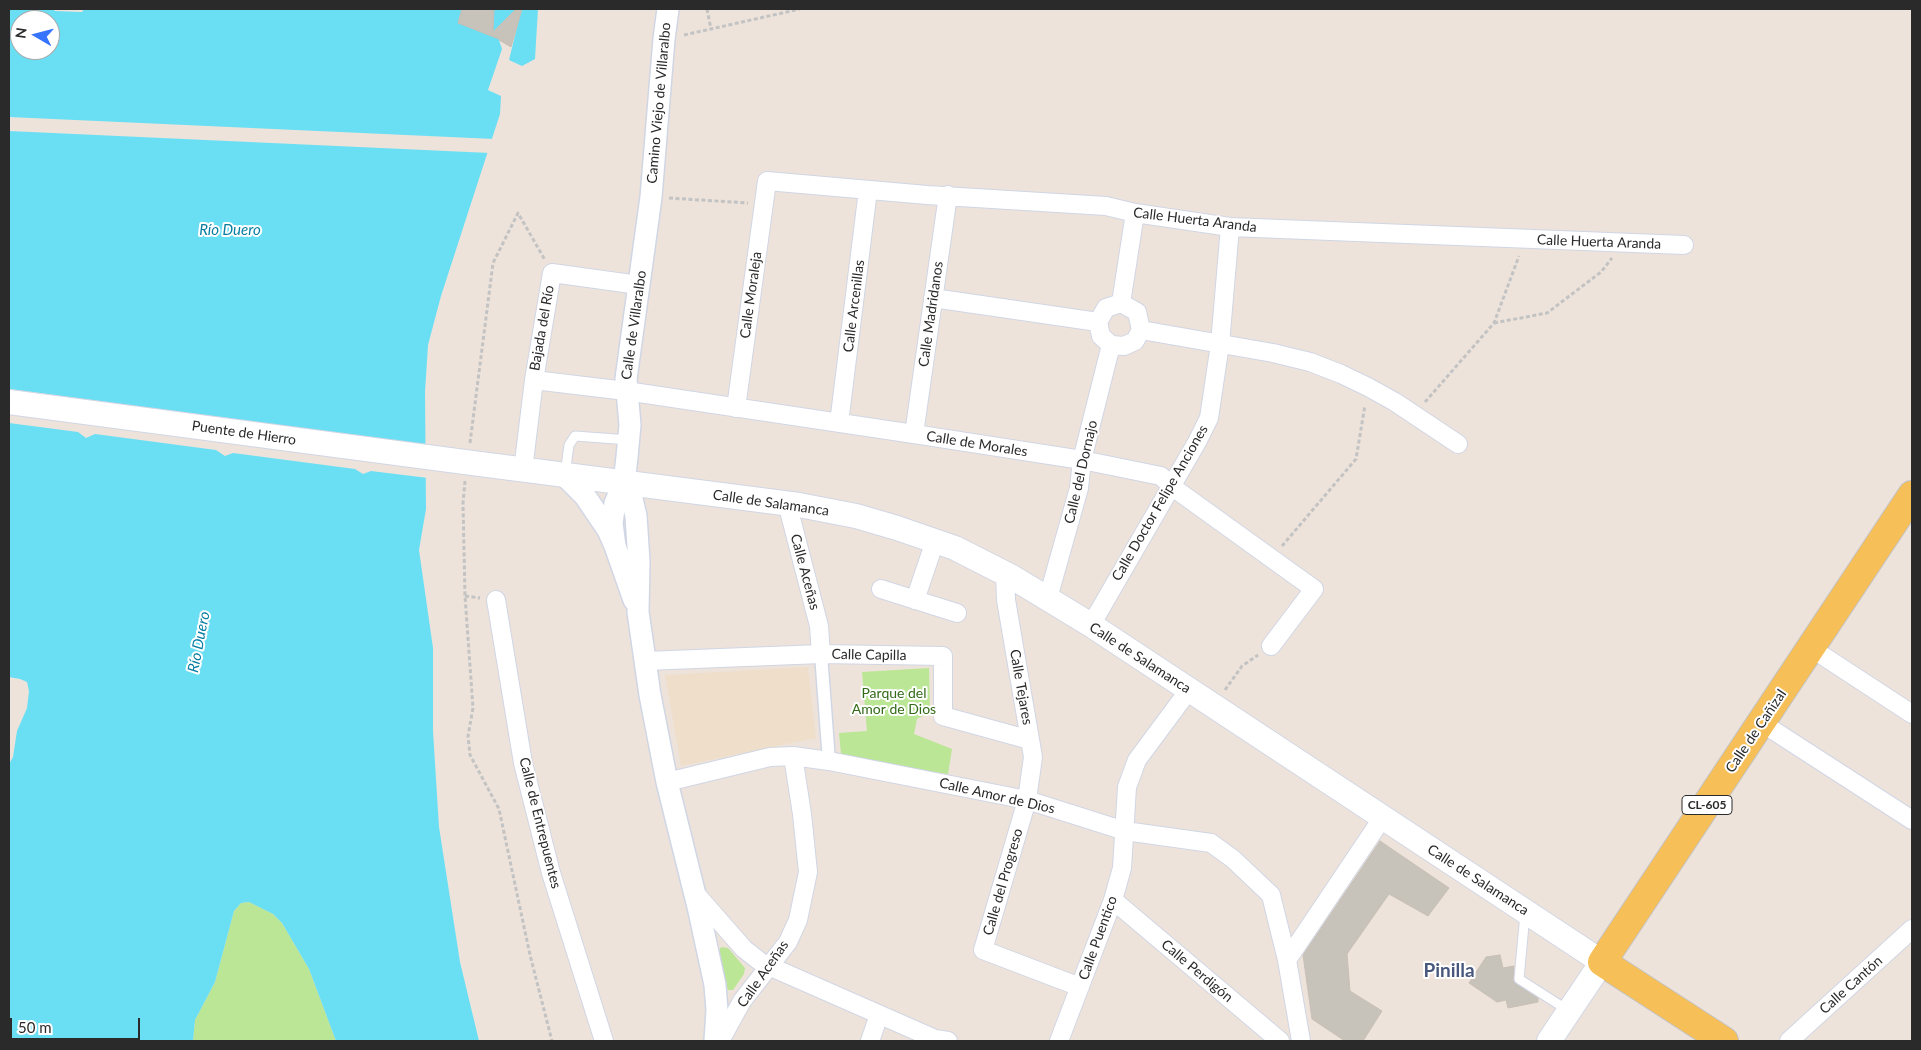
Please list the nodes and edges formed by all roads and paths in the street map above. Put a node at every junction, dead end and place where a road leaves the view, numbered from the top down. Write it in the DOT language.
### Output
graph roads {
  1 [pos="668,9"];
  2 [pos="707,9"];
  3 [pos="800,9"];
  4 [pos="711,28"];
  5 [pos="664,39"];
  6 [pos="767,181"];
  7 [pos="868,190"];
  8 [pos="948,195"];
  9 [pos="651,197"];
  10 [pos="764,204"];
  11 [pos="1135,213"];
  12 [pos="1230,227"];
  13 [pos="1525,239"];
  14 [pos="1626,243"];
  15 [pos="1684,245"];
  16 [pos="552,273"];
  17 [pos="639,285"];
  18 [pos="933,298"];
  19 [pos="1121,303"];
  20 [pos="1098,322"];
  21 [pos="1494,323"];
  22 [pos="1141,330"];
  23 [pos="1220,344"];
  24 [pos="1111,345"];
  25 [pos="534,380"];
  26 [pos="1368,387"];
  27 [pos="626,390"];
  28 [pos="9,402"];
  29 [pos="736,408"];
  30 [pos="474,410"];
  31 [pos="1414,414"];
  32 [pos="839,423"];
  33 [pos="914,434"];
  34 [pos="629,440"];
  35 [pos="1458,444"];
  36 [pos="1082,460"];
  37 [pos="480,464"];
  38 [pos="523,470"];
  39 [pos="565,476"];
  40 [pos="624,483"];
  41 [pos="1171,486"];
  42 [pos="1912,496"];
  43 [pos="463,503"];
  44 [pos="787,503"];
  45 [pos="935,541"];
  46 [pos="615,546"];
  47 [pos="1272,558"];
  48 [pos="1005,574"];
  49 [pos="881,589"];
  50 [pos="1048,598"];
  51 [pos="496,600"];
  52 [pos="915,600"];
  53 [pos="638,612"];
  54 [pos="957,613"];
  55 [pos="1091,625"];
  56 [pos="1271,646"];
  57 [pos="1811,648"];
  58 [pos="821,654"];
  59 [pos="645,662"];
  60 [pos="1189,690"];
  61 [pos="1214,706"];
  62 [pos="1912,714"];
  63 [pos="1762,723"];
  64 [pos="1030,740"];
  65 [pos="793,756"];
  66 [pos="829,761"];
  67 [pos="667,782"];
  68 [pos="1026,800"];
  69 [pos="1383,817"];
  70 [pos="1912,820"];
  71 [pos="1125,831"];
  72 [pos="695,893"];
  73 [pos="1113,900"];
  74 [pos="1525,911"];
  75 [pos="1912,929"];
  76 [pos="1288,960"];
  77 [pos="1602,962"];
  78 [pos="769,967"];
  79 [pos="1080,987"];
  80 [pos="1569,1012"];
  81 [pos="880,1015"];
  82 [pos="552,1041"];
  83 [pos="604,1041"];
  84 [pos="715,1041"];
  85 [pos="720,1041"];
  86 [pos="870,1041"];
  87 [pos="948,1041"];
  88 [pos="1059,1041"];
  89 [pos="1280,1041"];
  90 [pos="1301,1041"];
  91 [pos="1549,1041"];
  92 [pos="1724,1041"];
  93 [pos="1789,1041"];
  1 -- 5 [label="street, Camino Viejo de Villaralbo"];
  2 -- 4 [label="path"];
  3 -- 4 [label="path"];
  4 -- 5 [label="path"];
  5 -- 9 [label="street, Camino Viejo de Villaralbo"];
  6 -- 7 [label="street, Calle Huerta Aranda"];
  6 -- 10 [label="street, Calle Moraleja"];
  7 -- 8 [label="street, Calle Huerta Aranda"];
  7 -- 32 [label="street, Calle Arcenillas"];
  8 -- 11 [label="street, Calle Huerta Aranda"];
  8 -- 18 [label="street, Calle Madridanos"];
  9 -- 10 [label="path"];
  9 -- 17 [label="street, Calle de Villaralbo"];
  10 -- 29 [label="street, Calle Moraleja"];
  11 -- 12 [label="street, Calle Huerta Aranda"];
  11 -- 19 [label="street"];
  12 -- 13 [label="street, Calle Huerta Aranda"];
  12 -- 23 [label="street, Calle Doctor Felipe Anciones"];
  13 -- 14 [label="street, Calle Huerta Aranda"];
  13 -- 21 [label="path"];
  14 -- 15 [label="street, Calle Huerta Aranda"];
  14 -- 21 [label="path"];
  16 -- 17 [label="street, Bajada del Río"];
  16 -- 25 [label="street, Bajada del Río"];
  16 -- 30 [label="path"];
  17 -- 27 [label="street, Calle de Villaralbo"];
  18 -- 20 [label="street"];
  18 -- 33 [label="street, Calle Madridanos"];
  19 -- 20 [label="street"];
  19 -- 22 [label="street"];
  20 -- 24 [label="street"];
  21 -- 31 [label="path"];
  22 -- 23 [label="street"];
  22 -- 24 [label="street"];
  23 -- 26 [label="street"];
  23 -- 41 [label="street, Calle Doctor Felipe Anciones"];
  24 -- 36 [label="street, Calle del Dornajo"];
  25 -- 27 [label="street, Calle de Morales"];
  25 -- 38 [label="street, Bajada del Río"];
  26 -- 31 [label="street"];
  26 -- 47 [label="path"];
  27 -- 29 [label="street, Calle de Morales"];
  27 -- 34 [label="street, Calle de Villaralbo"];
  28 -- 37 [label="main road, Puente de Hierro, bridge"];
  29 -- 32 [label="street, Calle de Morales"];
  31 -- 35 [label="street"];
  32 -- 33 [label="street, Calle de Morales"];
  33 -- 36 [label="street, Calle de Morales"];
  34 -- 39 [label="lane"];
  34 -- 40 [label="street, Calle de Villaralbo"];
  36 -- 41 [label="street, Calle de Morales"];
  36 -- 50 [label="street, Calle del Dornajo"];
  37 -- 38 [label="main road, Calle de Salamanca"];
  38 -- 39 [label="main road, Calle de Salamanca"];
  39 -- 40 [label="main road, Calle de Salamanca"];
  39 -- 46 [label="street"];
  40 -- 44 [label="main road, Calle de Salamanca"];
  40 -- 46 [label="street"];
  40 -- 53 [label="street"];
  41 -- 47 [label="street, Calle de Morales"];
  41 -- 55 [label="street, Calle Doctor Felipe Anciones"];
  42 -- 57 [label="main road, Calle de Cañizal / CL-605"];
  43 -- 82 [label="path"];
  44 -- 45 [label="main road, Calle de Salamanca"];
  44 -- 58 [label="street, Calle Aceñas"];
  45 -- 48 [label="main road, Calle de Salamanca"];
  45 -- 52 [label="street"];
  46 -- 53 [label="street"];
  47 -- 56 [label="street, Calle de Morales"];
  48 -- 50 [label="main road, Calle de Salamanca"];
  48 -- 64 [label="street, Calle Tejares"];
  49 -- 52 [label="street"];
  50 -- 55 [label="main road, Calle de Salamanca"];
  51 -- 83 [label="street, Calle de Entrepuentes"];
  52 -- 54 [label="street"];
  53 -- 59 [label="street"];
  55 -- 60 [label="main road, Calle de Salamanca"];
  56 -- 61 [label="path"];
  57 -- 62 [label="street"];
  57 -- 63 [label="main road, Calle de Cañizal / CL-605"];
  58 -- 59 [label="street, Calle Capilla"];
  58 -- 64 [label="street, Calle Capilla"];
  58 -- 66 [label="street, Calle Aceñas"];
  59 -- 67 [label="street"];
  60 -- 61 [label="main road, Calle de Salamanca"];
  60 -- 71 [label="street, Calle Puentico"];
  61 -- 69 [label="main road, Calle de Salamanca"];
  63 -- 70 [label="street"];
  63 -- 77 [label="main road, Calle de Cañizal / CL-605"];
  64 -- 68 [label="street, Calle Tejares"];
  65 -- 66 [label="street, Calle Amor de Dios"];
  65 -- 67 [label="street, Calle Amor de Dios"];
  65 -- 78 [label="street, Calle Aceñas"];
  66 -- 68 [label="street, Calle Amor de Dios"];
  67 -- 72 [label="street"];
  68 -- 71 [label="street, Calle Amor de Dios"];
  68 -- 79 [label="street, Calle del Progreso"];
  69 -- 74 [label="main road, Calle de Salamanca"];
  69 -- 76 [label="street"];
  71 -- 73 [label="street, Calle Puentico"];
  71 -- 76 [label="street, Calle Amor de Dios"];
  72 -- 78 [label="street"];
  72 -- 84 [label="street"];
  73 -- 79 [label="street, Calle Puentico"];
  73 -- 89 [label="street, Calle Perdigón"];
  74 -- 77 [label="main road, Calle de Salamanca"];
  74 -- 80 [label="lane"];
  75 -- 93 [label="street, Calle Cantón"];
  76 -- 90 [label="street, Calle Amor de Dios"];
  77 -- 80 [label="main road, Calle de Cañizal"];
  77 -- 92 [label="main road, Calle de Salamanca"];
  78 -- 81 [label="street"];
  78 -- 85 [label="street, Calle Aceñas"];
  79 -- 88 [label="street, Calle Puentico"];
  80 -- 91 [label="main road, Calle de Cañizal"];
  81 -- 86 [label="street"];
  81 -- 87 [label="street"];
}
